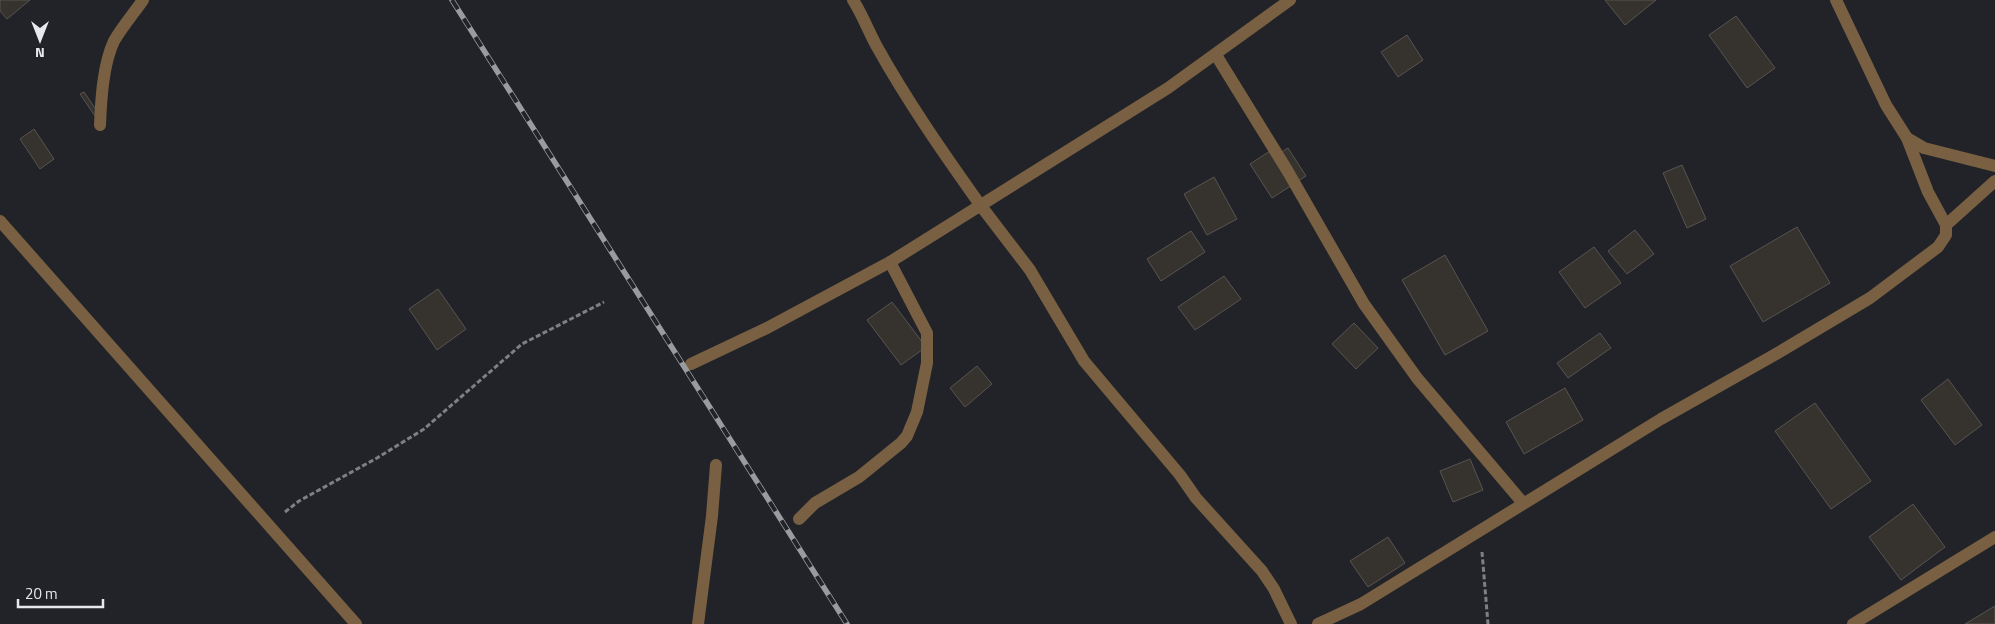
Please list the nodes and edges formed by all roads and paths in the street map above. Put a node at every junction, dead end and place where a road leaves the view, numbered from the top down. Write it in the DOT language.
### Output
graph roads {
  1 [pos="143,0"];
  2 [pos="853,0"];
  3 [pos="1290,0"];
  4 [pos="1836,0"];
  5 [pos="1216,55"];
  6 [pos="100,125"];
  7 [pos="1907,138"];
  8 [pos="1995,166"];
  9 [pos="1995,181"];
  10 [pos="981,206"];
  11 [pos="0,221"];
  12 [pos="1946,225"];
  13 [pos="890,262"];
  14 [pos="604,302"];
  15 [pos="691,364"];
  16 [pos="716,465"];
  17 [pos="1524,504"];
  18 [pos="799,519"];
  19 [pos="268,525"];
  20 [pos="1477,532"];
  21 [pos="1995,537"];
  22 [pos="356,624"];
  23 [pos="698,624"];
  24 [pos="1290,624"];
  25 [pos="1318,624"];
  26 [pos="1488,624"];
  27 [pos="1853,624"];
  1 -- 6 [label="street"];
  2 -- 10 [label="street"];
  3 -- 5 [label="street"];
  4 -- 7 [label="street"];
  5 -- 10 [label="street"];
  5 -- 17 [label="street"];
  7 -- 8 [label="street"];
  7 -- 12 [label="street"];
  9 -- 12 [label="street"];
  10 -- 13 [label="street"];
  10 -- 24 [label="street"];
  11 -- 19 [label="street"];
  12 -- 17 [label="street"];
  13 -- 15 [label="street"];
  13 -- 18 [label="street"];
  14 -- 19 [label="path"];
  16 -- 23 [label="street"];
  17 -- 20 [label="street"];
  19 -- 22 [label="street"];
  20 -- 25 [label="street"];
  20 -- 26 [label="path"];
  21 -- 27 [label="street"];
}
